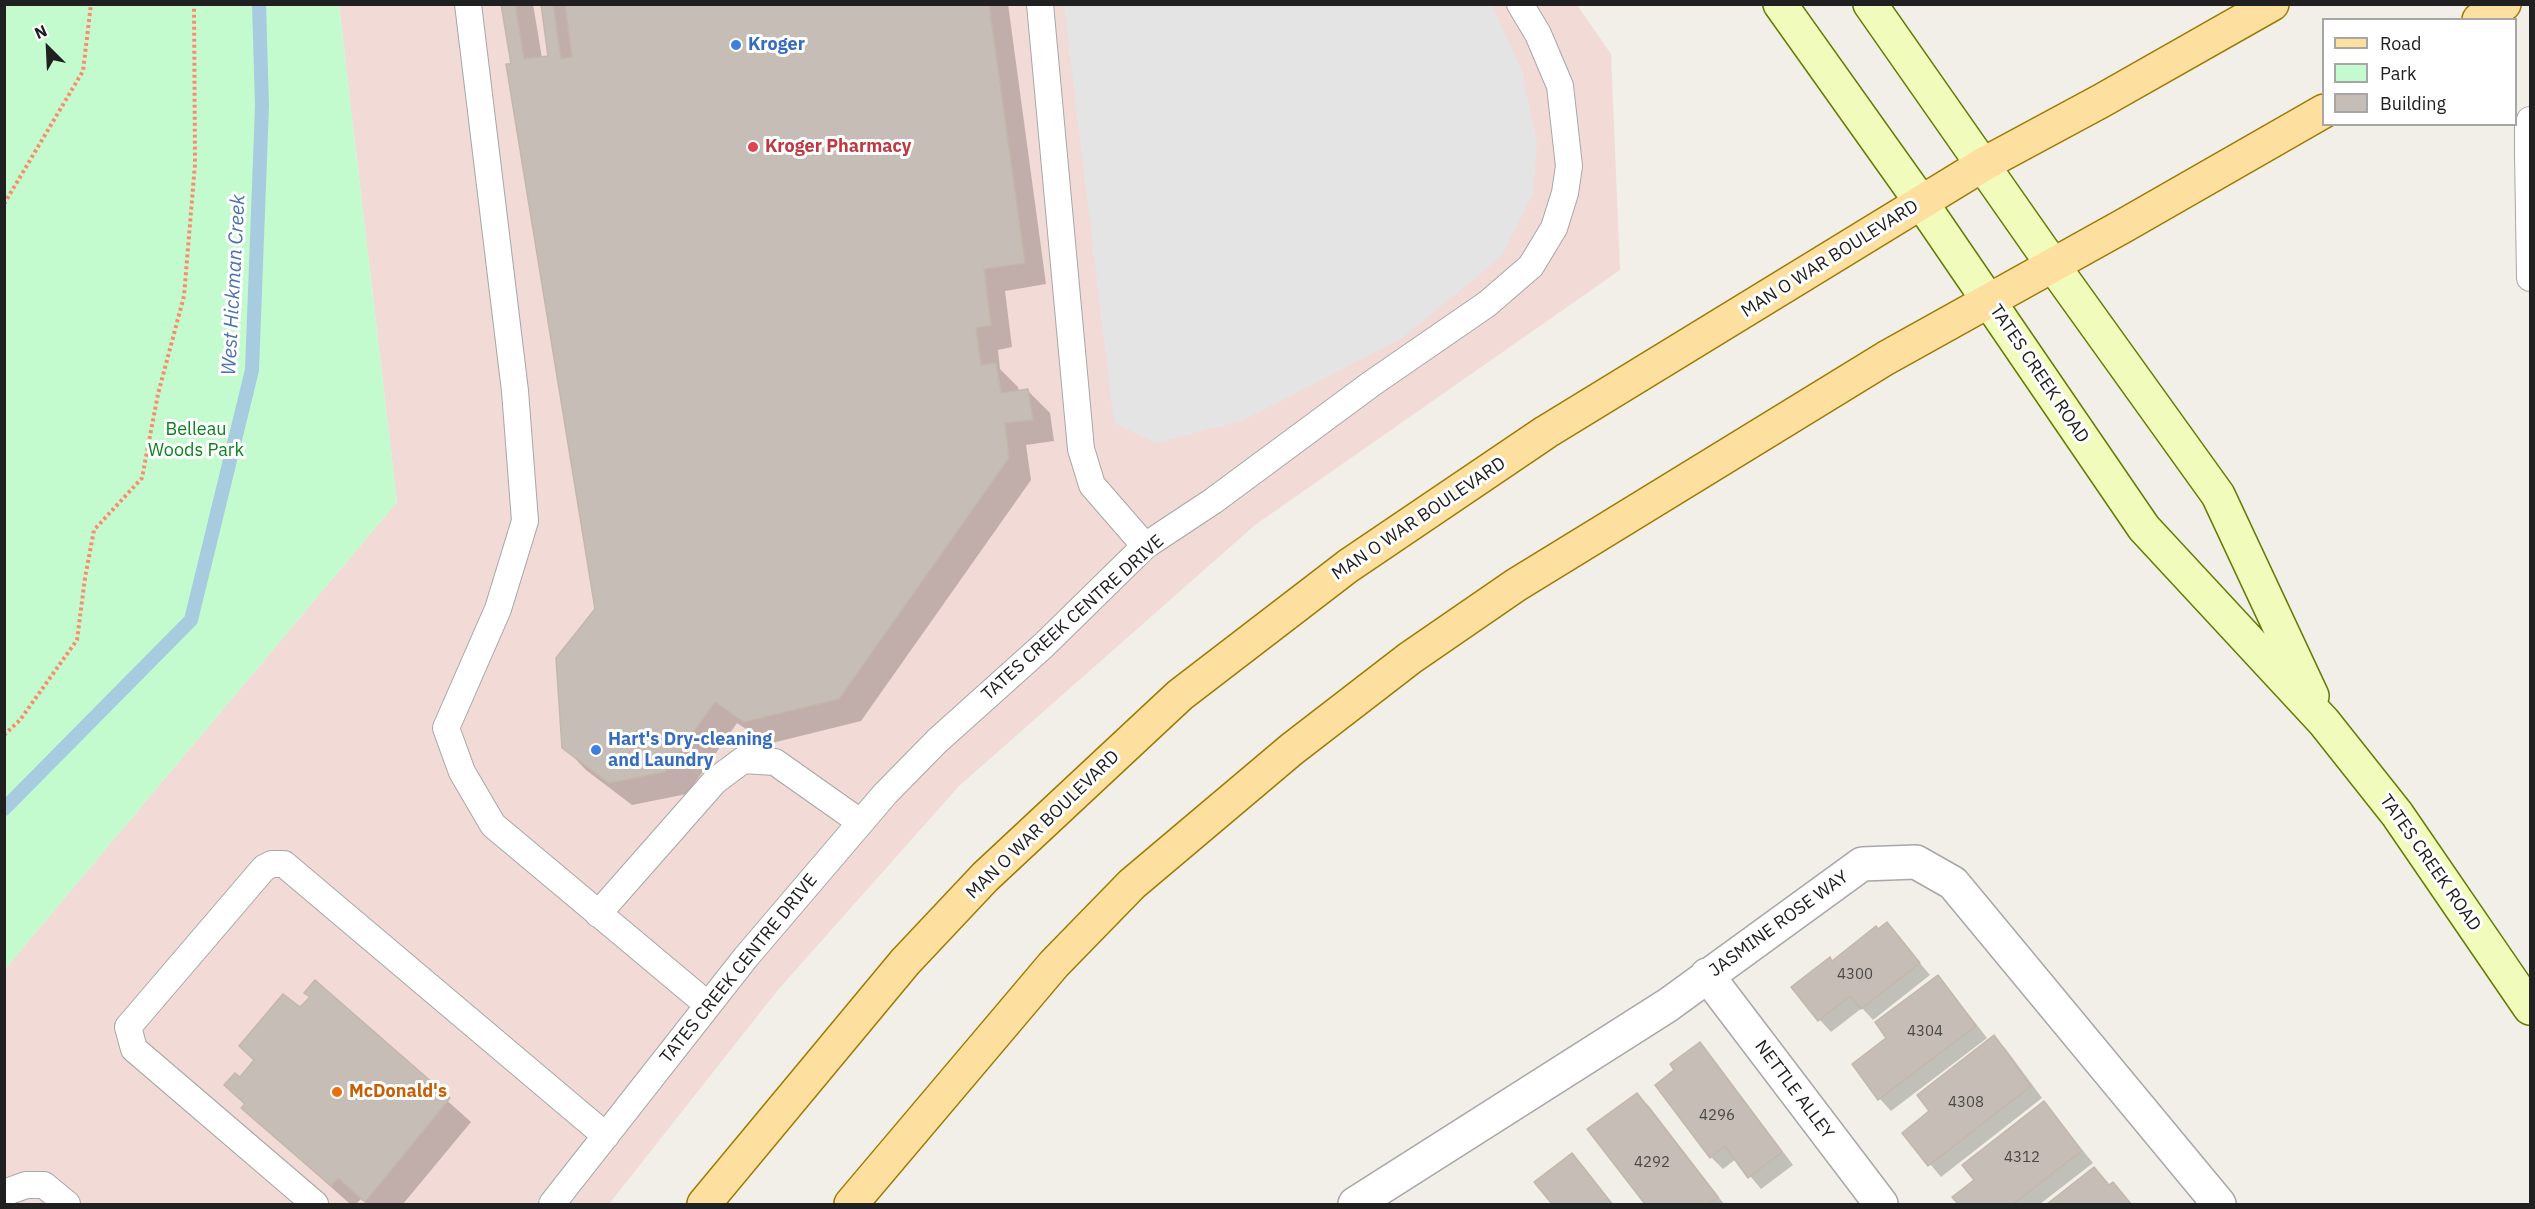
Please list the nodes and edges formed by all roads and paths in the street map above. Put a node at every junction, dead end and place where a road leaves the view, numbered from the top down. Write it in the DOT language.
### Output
graph roads {
  1 [pos="91,4"];
  2 [pos="194,4"];
  3 [pos="468,4"];
  4 [pos="1040,4"];
  5 [pos="1520,4"];
  6 [pos="1780,4"];
  7 [pos="1870,4"];
  8 [pos="2272,4"];
  9 [pos="2504,4"];
  10 [pos="2482,18"];
  11 [pos="2322,112"];
  12 [pos="2530,120"];
  13 [pos="1983,164"];
  14 [pos="1921,202"];
  15 [pos="4,204"];
  16 [pos="2052,264"];
  17 [pos="2530,278"];
  18 [pos="1990,302"];
  19 [pos="1145,546"];
  20 [pos="2324,722"];
  21 [pos="4,735"];
  22 [pos="860,822"];
  23 [pos="598,914"];
  24 [pos="1707,975"];
  25 [pos="708,1005"];
  26 [pos="2530,1008"];
  27 [pos="606,1136"];
  28 [pos="4,1193"];
  29 [pos="1866,1199"];
  30 [pos="67,1204"];
  31 [pos="315,1204"];
  32 [pos="552,1204"];
  33 [pos="704,1204"];
  34 [pos="851,1204"];
  35 [pos="1355,1204"];
  36 [pos="2219,1204"];
  1 -- 15 [label="path"];
  2 -- 21 [label="path"];
  3 -- 23 [label="lane"];
  4 -- 19 [label="lane"];
  5 -- 19 [label="lane, TATES CREEK CENTRE DRIVE"];
  6 -- 14 [label="main road, TATES CREEK ROAD"];
  7 -- 13 [label="main road, TATES CREEK ROAD"];
  8 -- 13 [label="main road, MAN O WAR BOULEVARD"];
  9 -- 10 [label="main road"];
  11 -- 16 [label="main road"];
  12 -- 17 [label="lane"];
  13 -- 14 [label="main road, MAN O WAR BOULEVARD"];
  13 -- 16 [label="main road, TATES CREEK ROAD"];
  14 -- 18 [label="main road, TATES CREEK ROAD"];
  14 -- 33 [label="main road, MAN O WAR BOULEVARD"];
  16 -- 18 [label="main road"];
  16 -- 20 [label="main road, TATES CREEK ROAD"];
  18 -- 20 [label="main road, TATES CREEK ROAD"];
  18 -- 34 [label="main road"];
  19 -- 22 [label="lane, TATES CREEK CENTRE DRIVE"];
  20 -- 26 [label="main road, TATES CREEK ROAD"];
  22 -- 23 [label="lane"];
  22 -- 25 [label="lane, TATES CREEK CENTRE DRIVE"];
  23 -- 25 [label="lane"];
  24 -- 29 [label="street, NETTLE ALLEY"];
  24 -- 35 [label="street, JASMINE ROSE WAY"];
  24 -- 36 [label="street, JASMINE ROSE WAY"];
  25 -- 27 [label="lane, TATES CREEK CENTRE DRIVE"];
  27 -- 31 [label="lane"];
  27 -- 32 [label="lane, TATES CREEK CENTRE DRIVE"];
  28 -- 30 [label="lane"];
}
